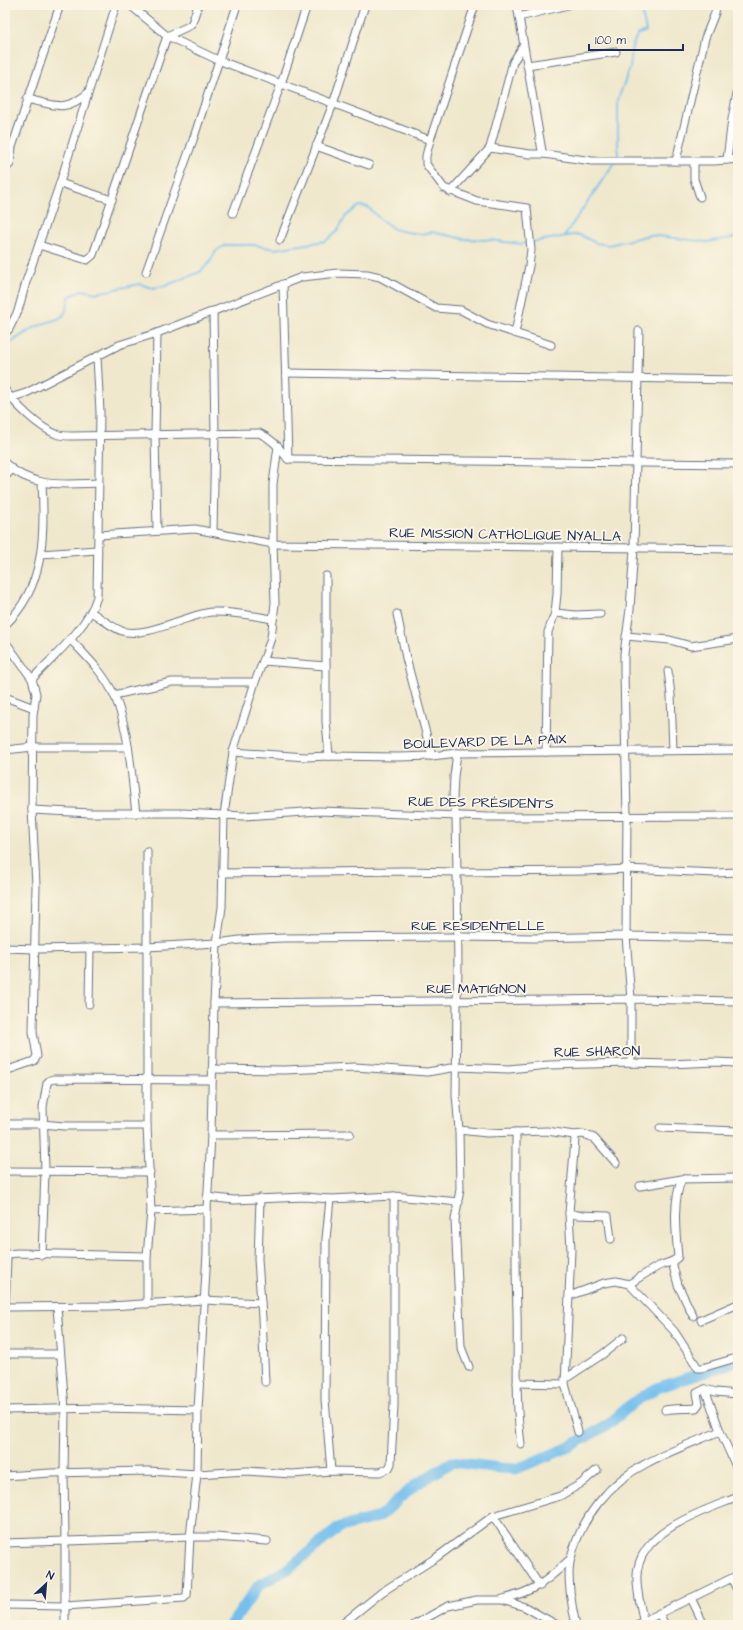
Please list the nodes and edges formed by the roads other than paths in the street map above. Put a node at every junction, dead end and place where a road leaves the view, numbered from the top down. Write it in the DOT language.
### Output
graph roads {
  1 [pos="60,5"];
  2 [pos="116,5"];
  3 [pos="130,5"];
  4 [pos="198,5"];
  5 [pos="236,5"];
  6 [pos="307,5"];
  7 [pos="365,5"];
  8 [pos="475,5"];
  9 [pos="517,5"];
  10 [pos="568,5"];
  11 [pos="716,5"];
  12 [pos="519,17"];
  13 [pos="167,36"];
  14 [pos="523,46"];
  15 [pos="616,52"];
  16 [pos="218,60"];
  17 [pos="527,65"];
  18 [pos="282,84"];
  19 [pos="738,88"];
  20 [pos="88,93"];
  21 [pos="27,99"];
  22 [pos="333,104"];
  23 [pos="430,140"];
  24 [pos="316,146"];
  25 [pos="490,148"];
  26 [pos="544,154"];
  27 [pos="738,159"];
  28 [pos="727,160"];
  29 [pos="676,161"];
  30 [pos="694,161"];
  31 [pos="369,165"];
  32 [pos="5,169"];
  33 [pos="60,183"];
  34 [pos="450,192"];
  35 [pos="700,197"];
  36 [pos="112,200"];
  37 [pos="233,214"];
  38 [pos="280,240"];
  39 [pos="39,245"];
  40 [pos="146,272"];
  41 [pos="283,284"];
  42 [pos="213,311"];
  43 [pos="639,331"];
  44 [pos="5,333"];
  45 [pos="157,333"];
  46 [pos="515,333"];
  47 [pos="551,345"];
  48 [pos="97,357"];
  49 [pos="286,373"];
  50 [pos="638,379"];
  51 [pos="738,380"];
  52 [pos="5,390"];
  53 [pos="8,401"];
  54 [pos="215,434"];
  55 [pos="155,435"];
  56 [pos="98,436"];
  57 [pos="278,446"];
  58 [pos="288,459"];
  59 [pos="5,462"];
  60 [pos="636,463"];
  61 [pos="738,464"];
  62 [pos="12,469"];
  63 [pos="5,476"];
  64 [pos="42,483"];
  65 [pos="99,483"];
  66 [pos="157,530"];
  67 [pos="213,532"];
  68 [pos="98,535"];
  69 [pos="273,544"];
  70 [pos="558,547"];
  71 [pos="634,548"];
  72 [pos="738,549"];
  73 [pos="97,550"];
  74 [pos="41,554"];
  75 [pos="326,576"];
  76 [pos="91,612"];
  77 [pos="555,613"];
  78 [pos="397,614"];
  79 [pos="600,614"];
  80 [pos="273,620"];
  81 [pos="5,625"];
  82 [pos="626,636"];
  83 [pos="70,639"];
  84 [pos="738,639"];
  85 [pos="5,641"];
  86 [pos="263,662"];
  87 [pos="326,666"];
  88 [pos="668,671"];
  89 [pos="32,679"];
  90 [pos="255,682"];
  91 [pos="114,695"];
  92 [pos="5,697"];
  93 [pos="34,708"];
  94 [pos="33,747"];
  95 [pos="128,747"];
  96 [pos="5,750"];
  97 [pos="625,750"];
  98 [pos="673,750"];
  99 [pos="738,750"];
  100 [pos="233,752"];
  101 [pos="546,752"];
  102 [pos="457,754"];
  103 [pos="329,756"];
  104 [pos="432,756"];
  105 [pos="32,810"];
  106 [pos="136,813"];
  107 [pos="224,815"];
  108 [pos="627,816"];
  109 [pos="738,816"];
  110 [pos="456,817"];
  111 [pos="147,851"];
  112 [pos="626,869"];
  113 [pos="457,872"];
  114 [pos="738,872"];
  115 [pos="222,873"];
  116 [pos="458,936"];
  117 [pos="626,936"];
  118 [pos="738,938"];
  119 [pos="217,943"];
  120 [pos="147,947"];
  121 [pos="5,948"];
  122 [pos="90,948"];
  123 [pos="35,949"];
  124 [pos="631,999"];
  125 [pos="457,1001"];
  126 [pos="738,1001"];
  127 [pos="214,1003"];
  128 [pos="89,1004"];
  129 [pos="631,1063"];
  130 [pos="738,1063"];
  131 [pos="457,1067"];
  132 [pos="212,1069"];
  133 [pos="5,1071"];
  134 [pos="148,1080"];
  135 [pos="212,1080"];
  136 [pos="5,1124"];
  137 [pos="42,1124"];
  138 [pos="147,1126"];
  139 [pos="660,1128"];
  140 [pos="459,1130"];
  141 [pos="516,1132"];
  142 [pos="738,1132"];
  143 [pos="211,1134"];
  144 [pos="350,1134"];
  145 [pos="574,1135"];
  146 [pos="616,1163"];
  147 [pos="5,1171"];
  148 [pos="45,1171"];
  149 [pos="150,1172"];
  150 [pos="682,1178"];
  151 [pos="738,1178"];
  152 [pos="640,1186"];
  153 [pos="394,1196"];
  154 [pos="208,1197"];
  155 [pos="260,1198"];
  156 [pos="330,1199"];
  157 [pos="458,1202"];
  158 [pos="207,1209"];
  159 [pos="151,1211"];
  160 [pos="569,1213"];
  161 [pos="611,1239"];
  162 [pos="42,1255"];
  163 [pos="147,1256"];
  164 [pos="672,1262"];
  165 [pos="629,1284"];
  166 [pos="569,1296"];
  167 [pos="204,1300"];
  168 [pos="261,1303"];
  169 [pos="147,1304"];
  170 [pos="738,1304"];
  171 [pos="5,1306"];
  172 [pos="57,1307"];
  173 [pos="693,1316"];
  174 [pos="701,1320"];
  175 [pos="623,1338"];
  176 [pos="9,1354"];
  177 [pos="60,1354"];
  178 [pos="736,1358"];
  179 [pos="469,1367"];
  180 [pos="565,1381"];
  181 [pos="265,1382"];
  182 [pos="517,1383"];
  183 [pos="704,1389"];
  184 [pos="738,1394"];
  185 [pos="65,1409"];
  186 [pos="5,1410"];
  187 [pos="198,1410"];
  188 [pos="665,1410"];
  189 [pos="720,1431"];
  190 [pos="578,1432"];
  191 [pos="521,1444"];
  192 [pos="597,1470"];
  193 [pos="738,1471"];
  194 [pos="330,1472"];
  195 [pos="64,1473"];
  196 [pos="196,1474"];
  197 [pos="5,1476"];
  198 [pos="738,1497"];
  199 [pos="493,1516"];
  200 [pos="190,1537"];
  201 [pos="65,1540"];
  202 [pos="267,1541"];
  203 [pos="5,1543"];
  204 [pos="570,1559"];
  205 [pos="735,1577"];
  206 [pos="540,1586"];
  207 [pos="738,1592"];
  208 [pos="691,1598"];
  209 [pos="502,1600"];
  210 [pos="5,1605"];
  211 [pos="65,1606"];
  212 [pos="659,1613"];
  213 [pos="643,1620"];
  214 [pos="65,1625"];
  215 [pos="341,1625"];
  216 [pos="414,1625"];
  217 [pos="557,1625"];
  218 [pos="576,1625"];
  219 [pos="636,1625"];
  220 [pos="665,1625"];
  221 [pos="704,1625"];
  1 -- 21 [label="street"];
  2 -- 20 [label="street"];
  3 -- 13 [label="street"];
  4 -- 13 [label="street"];
  5 -- 16 [label="street"];
  6 -- 18 [label="street"];
  7 -- 22 [label="street"];
  8 -- 23 [label="street"];
  9 -- 12 [label="street"];
  10 -- 12 [label="street"];
  11 -- 29 [label="street"];
  12 -- 14 [label="street"];
  13 -- 16 [label="street"];
  13 -- 36 [label="street"];
  14 -- 17 [label="street"];
  14 -- 25 [label="street"];
  15 -- 17 [label="street"];
  16 -- 18 [label="street"];
  16 -- 40 [label="street"];
  17 -- 26 [label="street"];
  18 -- 22 [label="street"];
  18 -- 37 [label="street"];
  19 -- 28 [label="street"];
  20 -- 21 [label="street"];
  20 -- 33 [label="street"];
  21 -- 32 [label="street"];
  22 -- 23 [label="street"];
  22 -- 24 [label="street"];
  23 -- 34 [label="street"];
  24 -- 31 [label="street"];
  24 -- 38 [label="street"];
  25 -- 26 [label="street"];
  25 -- 34 [label="street"];
  26 -- 29 [label="street"];
  27 -- 28 [label="street"];
  28 -- 30 [label="street"];
  29 -- 30 [label="street"];
  30 -- 35 [label="street"];
  33 -- 36 [label="street"];
  33 -- 39 [label="street"];
  34 -- 46 [label="street"];
  36 -- 39 [label="street"];
  39 -- 44 [label="street"];
  41 -- 42 [label="street"];
  41 -- 46 [label="street"];
  41 -- 49 [label="street"];
  42 -- 45 [label="street"];
  42 -- 54 [label="street"];
  43 -- 50 [label="street"];
  45 -- 48 [label="street"];
  45 -- 55 [label="street"];
  46 -- 47 [label="street"];
  48 -- 53 [label="street"];
  48 -- 56 [label="street"];
  49 -- 50 [label="street"];
  49 -- 58 [label="street"];
  50 -- 51 [label="street"];
  50 -- 60 [label="street"];
  52 -- 53 [label="street"];
  53 -- 56 [label="street"];
  54 -- 55 [label="street"];
  54 -- 57 [label="street"];
  54 -- 67 [label="street"];
  55 -- 56 [label="street"];
  55 -- 66 [label="street"];
  56 -- 65 [label="street"];
  57 -- 58 [label="street"];
  57 -- 69 [label="street"];
  58 -- 60 [label="street"];
  59 -- 62 [label="street"];
  60 -- 61 [label="street"];
  60 -- 71 [label="street"];
  62 -- 63 [label="street"];
  62 -- 64 [label="street"];
  64 -- 65 [label="street"];
  64 -- 74 [label="street"];
  65 -- 68 [label="street"];
  66 -- 67 [label="street, RUE MISSION CATHOLIQUE NYALLA"];
  66 -- 68 [label="street, RUE MISSION CATHOLIQUE NYALLA"];
  67 -- 69 [label="street, RUE MISSION CATHOLIQUE NYALLA"];
  68 -- 73 [label="street"];
  69 -- 70 [label="street, RUE MISSION CATHOLIQUE NYALLA"];
  69 -- 80 [label="street"];
  70 -- 71 [label="street, RUE MISSION CATHOLIQUE NYALLA"];
  70 -- 77 [label="street"];
  71 -- 72 [label="street, RUE MISSION CATHOLIQUE NYALLA"];
  71 -- 82 [label="street"];
  73 -- 74 [label="street"];
  73 -- 76 [label="street"];
  74 -- 81 [label="street"];
  75 -- 87 [label="street"];
  76 -- 80 [label="street"];
  76 -- 83 [label="street"];
  77 -- 79 [label="street"];
  77 -- 101 [label="street"];
  78 -- 104 [label="street"];
  80 -- 86 [label="street"];
  82 -- 84 [label="street"];
  82 -- 97 [label="street"];
  83 -- 89 [label="street"];
  83 -- 91 [label="street"];
  85 -- 89 [label="street"];
  86 -- 87 [label="street"];
  86 -- 90 [label="street"];
  87 -- 103 [label="street"];
  88 -- 98 [label="street"];
  89 -- 93 [label="street"];
  90 -- 91 [label="street"];
  90 -- 100 [label="street"];
  91 -- 95 [label="street"];
  92 -- 93 [label="street"];
  93 -- 94 [label="street"];
  94 -- 95 [label="street"];
  94 -- 96 [label="street"];
  94 -- 105 [label="street"];
  95 -- 106 [label="street"];
  97 -- 98 [label="street, BOULEVARD DE LA PAIX"];
  97 -- 101 [label="street, BOULEVARD DE LA PAIX"];
  97 -- 108 [label="street"];
  98 -- 99 [label="street, BOULEVARD DE LA PAIX"];
  100 -- 103 [label="street, BOULEVARD DE LA PAIX"];
  100 -- 107 [label="street"];
  101 -- 102 [label="street, BOULEVARD DE LA PAIX"];
  102 -- 104 [label="street, BOULEVARD DE LA PAIX"];
  102 -- 110 [label="street"];
  103 -- 104 [label="street, BOULEVARD DE LA PAIX"];
  105 -- 106 [label="street, RUE DES PRÉSIDENTS"];
  105 -- 123 [label="street"];
  106 -- 107 [label="street, RUE DES PRÉSIDENTS"];
  107 -- 110 [label="street, RUE DES PRÉSIDENTS"];
  107 -- 115 [label="street"];
  108 -- 109 [label="street, RUE DES PRÉSIDENTS"];
  108 -- 110 [label="street, RUE DES PRÉSIDENTS"];
  108 -- 112 [label="street"];
  110 -- 113 [label="street"];
  111 -- 120 [label="street"];
  112 -- 113 [label="street"];
  112 -- 114 [label="street"];
  112 -- 117 [label="street"];
  113 -- 115 [label="street"];
  113 -- 116 [label="street"];
  115 -- 119 [label="street"];
  116 -- 117 [label="street, RUE RESIDENTIELLE"];
  116 -- 119 [label="street, RUE RESIDENTIELLE"];
  116 -- 125 [label="street"];
  117 -- 118 [label="street, RUE RESIDENTIELLE"];
  117 -- 124 [label="street"];
  119 -- 120 [label="street, RUE RESIDENTIELLE"];
  119 -- 127 [label="street"];
  120 -- 122 [label="street, RUE RESIDENTIELLE"];
  120 -- 134 [label="street"];
  121 -- 123 [label="street, RUE RESIDENTIELLE"];
  122 -- 123 [label="street, RUE RESIDENTIELLE"];
  122 -- 128 [label="street"];
  123 -- 133 [label="street"];
  124 -- 125 [label="street, RUE MATIGNON"];
  124 -- 126 [label="street, RUE MATIGNON"];
  124 -- 129 [label="street"];
  125 -- 127 [label="street, RUE MATIGNON"];
  125 -- 131 [label="street"];
  127 -- 132 [label="street"];
  129 -- 130 [label="street, RUE SHARON"];
  129 -- 131 [label="street, RUE SHARON"];
  131 -- 132 [label="street, RUE SHARON"];
  131 -- 140 [label="street"];
  132 -- 135 [label="street"];
  134 -- 135 [label="street"];
  134 -- 137 [label="street"];
  134 -- 138 [label="street"];
  135 -- 143 [label="street"];
  136 -- 137 [label="street"];
  137 -- 138 [label="street"];
  137 -- 148 [label="street"];
  138 -- 149 [label="street"];
  139 -- 142 [label="street"];
  140 -- 141 [label="street"];
  140 -- 157 [label="street"];
  141 -- 145 [label="street"];
  141 -- 182 [label="street"];
  143 -- 144 [label="street"];
  143 -- 154 [label="street"];
  145 -- 146 [label="street"];
  145 -- 160 [label="street"];
  147 -- 148 [label="street"];
  148 -- 149 [label="street"];
  148 -- 162 [label="street"];
  149 -- 159 [label="street"];
  150 -- 151 [label="street"];
  150 -- 152 [label="street"];
  150 -- 164 [label="street"];
  153 -- 156 [label="street"];
  153 -- 157 [label="street"];
  153 -- 194 [label="street"];
  154 -- 155 [label="street"];
  154 -- 158 [label="street"];
  155 -- 156 [label="street"];
  155 -- 168 [label="street"];
  156 -- 194 [label="street"];
  157 -- 179 [label="street"];
  158 -- 159 [label="street"];
  158 -- 167 [label="street"];
  159 -- 163 [label="street"];
  160 -- 161 [label="street"];
  160 -- 166 [label="street"];
  162 -- 163 [label="street"];
  162 -- 171 [label="street"];
  163 -- 169 [label="street"];
  164 -- 165 [label="street"];
  164 -- 173 [label="street"];
  165 -- 166 [label="street"];
  165 -- 178 [label="street"];
  166 -- 180 [label="street"];
  167 -- 168 [label="street"];
  167 -- 169 [label="street"];
  167 -- 187 [label="street"];
  168 -- 181 [label="street"];
  169 -- 172 [label="street"];
  170 -- 174 [label="street"];
  171 -- 172 [label="street"];
  172 -- 177 [label="street"];
  175 -- 180 [label="street"];
  176 -- 177 [label="street"];
  177 -- 185 [label="street"];
  180 -- 182 [label="street"];
  180 -- 190 [label="street"];
  182 -- 191 [label="street"];
  183 -- 184 [label="street"];
  183 -- 188 [label="street"];
  183 -- 189 [label="street"];
  185 -- 186 [label="street"];
  185 -- 187 [label="street"];
  185 -- 195 [label="street"];
  187 -- 196 [label="street"];
  189 -- 193 [label="street"];
  189 -- 204 [label="street"];
  192 -- 199 [label="street"];
  194 -- 196 [label="street"];
  195 -- 196 [label="street"];
  195 -- 197 [label="street"];
  195 -- 201 [label="street"];
  196 -- 200 [label="street"];
  198 -- 213 [label="street"];
  199 -- 206 [label="street"];
  199 -- 215 [label="street"];
  200 -- 201 [label="street"];
  200 -- 202 [label="street"];
  200 -- 211 [label="street"];
  201 -- 203 [label="street"];
  201 -- 211 [label="street"];
  204 -- 206 [label="street"];
  204 -- 218 [label="street"];
  205 -- 207 [label="street"];
  205 -- 208 [label="street"];
  206 -- 209 [label="street"];
  208 -- 212 [label="street"];
  208 -- 221 [label="street"];
  209 -- 216 [label="street"];
  209 -- 217 [label="street"];
  210 -- 211 [label="street"];
  211 -- 214 [label="street"];
  212 -- 213 [label="street"];
  212 -- 220 [label="street"];
  213 -- 219 [label="street"];
}
